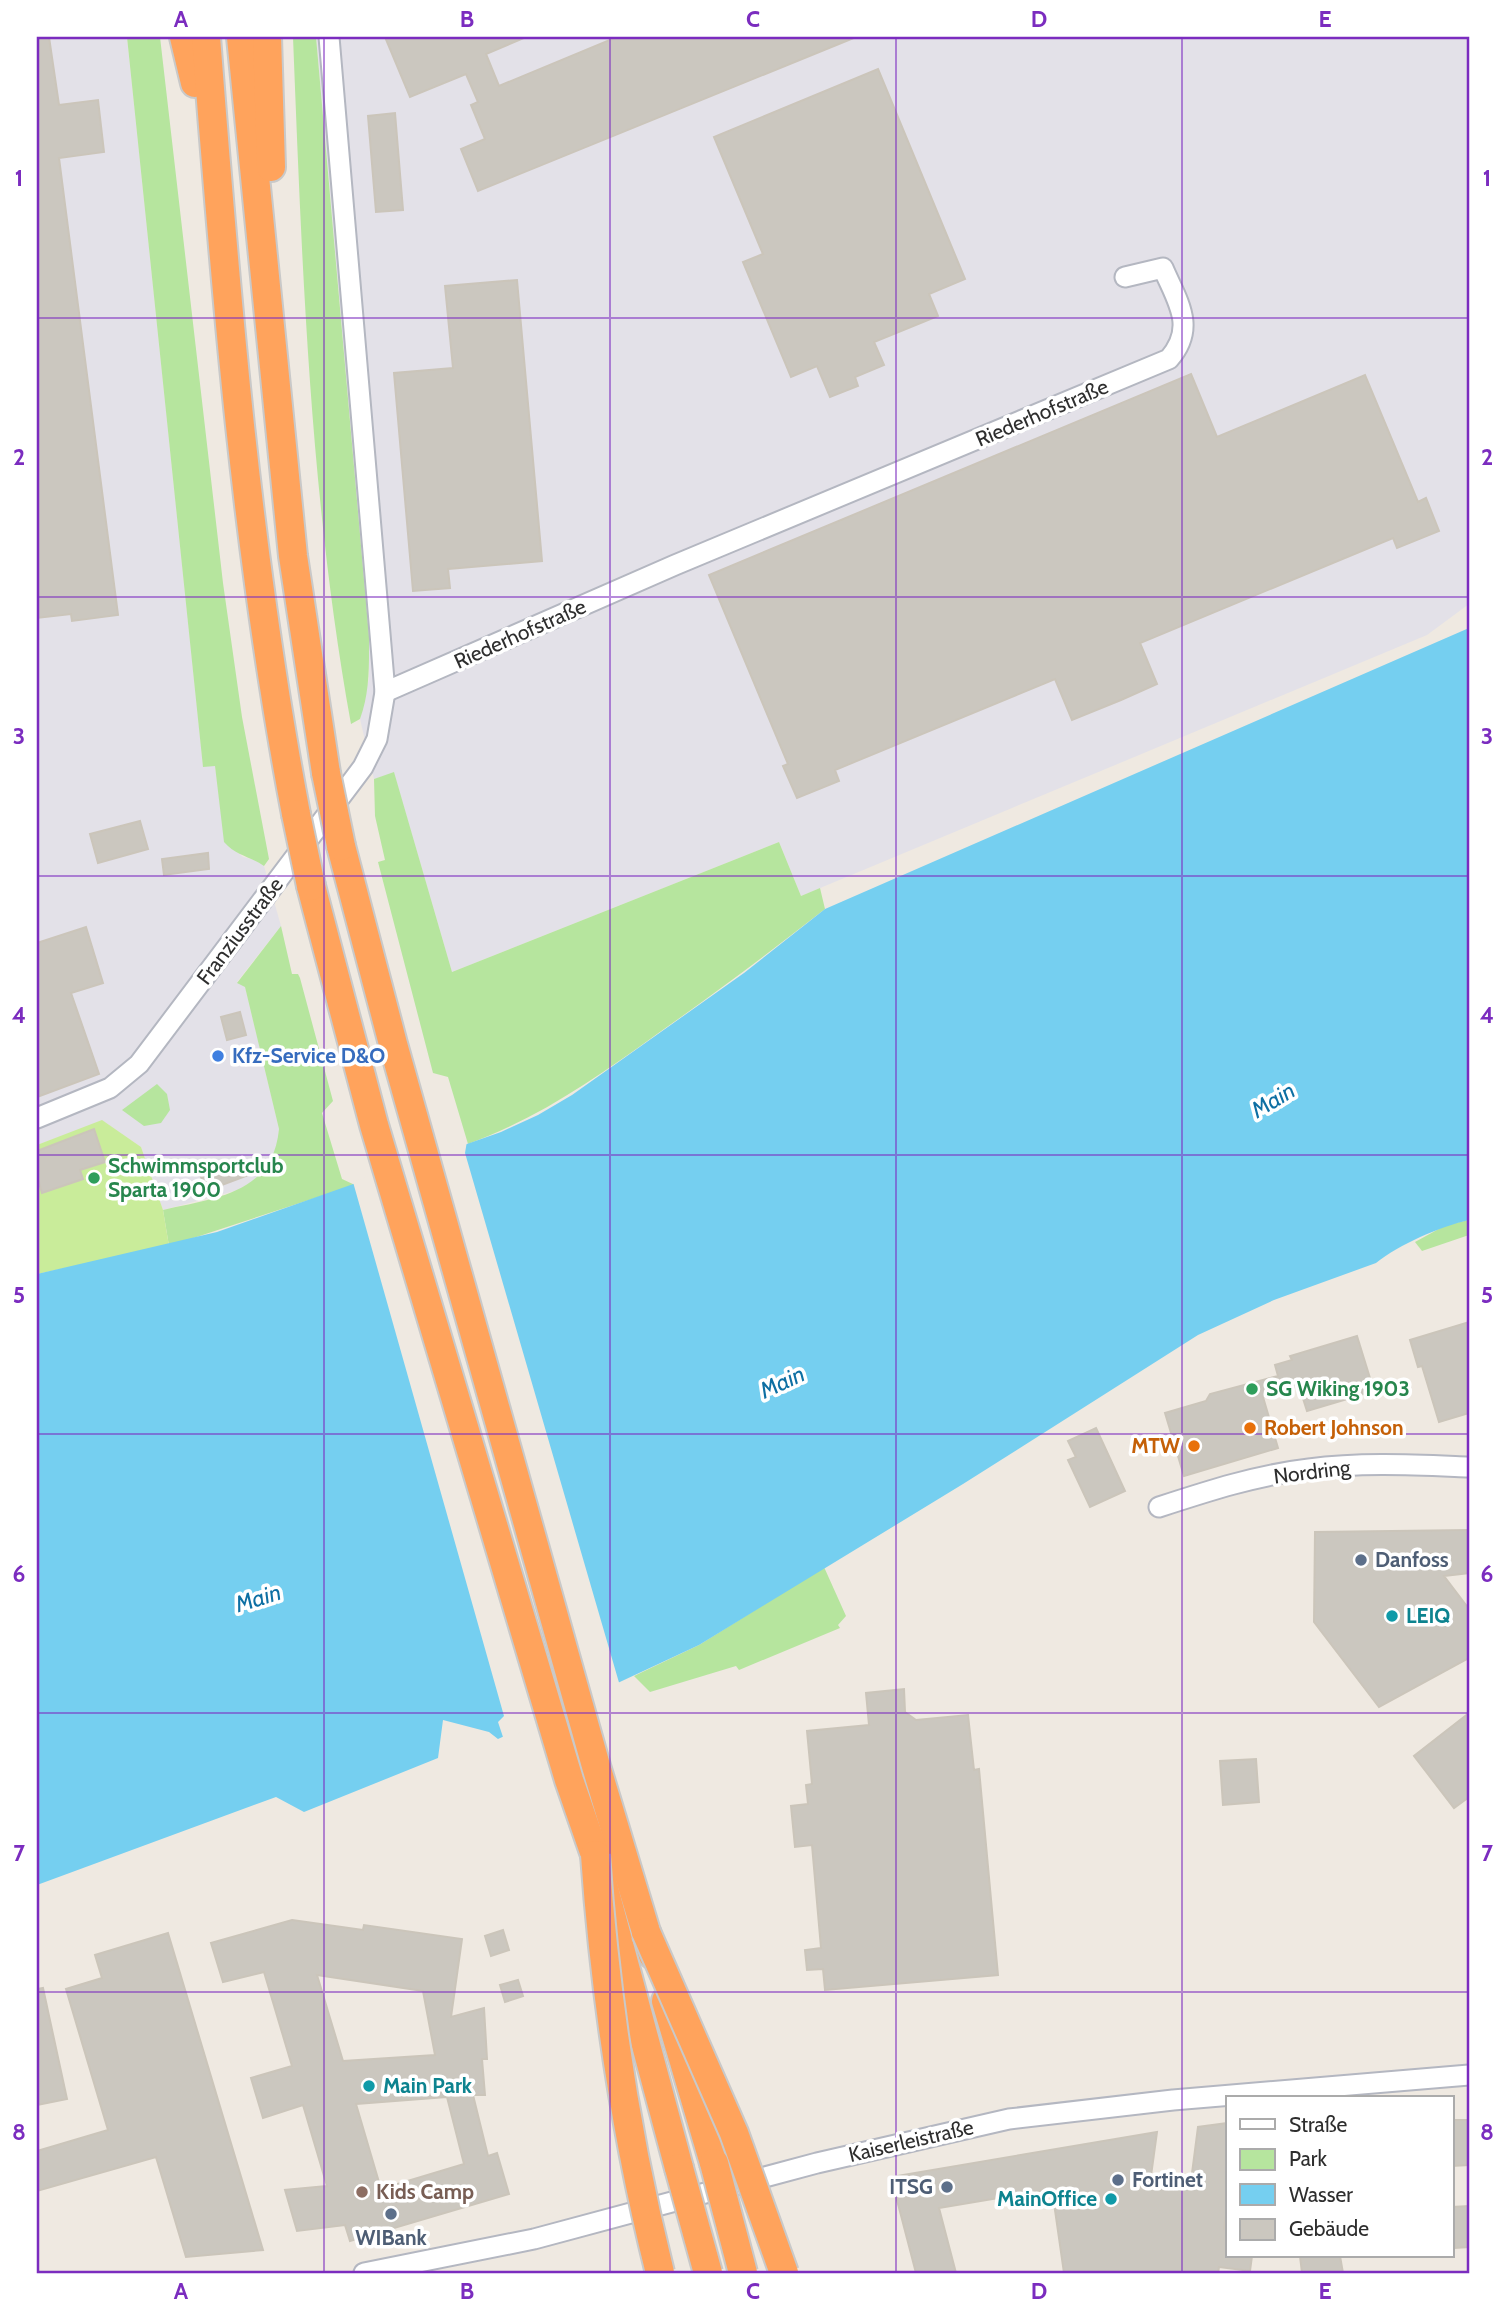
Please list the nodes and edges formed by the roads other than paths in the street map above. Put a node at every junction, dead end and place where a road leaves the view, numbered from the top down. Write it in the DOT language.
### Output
graph roads {
  1 [pos="184,37"];
  2 [pos="206,37"];
  3 [pos="241,37"];
  4 [pos="267,37"];
  5 [pos="329,37"];
  6 [pos="216,171"];
  7 [pos="1125,277"];
  8 [pos="270,331"];
  9 [pos="385,692"];
  10 [pos="37,1118"];
  11 [pos="1469,1467"];
  12 [pos="1158,1507"];
  13 [pos="595,1856"];
  14 [pos="646,1931"];
  15 [pos="1469,2075"];
  16 [pos="364,2273"];
  17 [pos="660,2273"];
  18 [pos="708,2273"];
  19 [pos="743,2273"];
  20 [pos="784,2273"];
  1 -- 6 [label="highway"];
  2 -- 6 [label="highway"];
  3 -- 8 [label="highway"];
  4 -- 8 [label="highway"];
  5 -- 9 [label="street"];
  6 -- 13 [label="highway, bridge"];
  7 -- 9 [label="street, Riederhofstraße"];
  8 -- 14 [label="highway, bridge"];
  9 -- 10 [label="street, Franziusstraße"];
  11 -- 12 [label="street, Nordring"];
  13 -- 17 [label="highway, bridge"];
  13 -- 18 [label="highway, bridge"];
  14 -- 19 [label="highway, bridge"];
  14 -- 20 [label="highway, bridge"];
  15 -- 16 [label="street, Kaiserleistraße"];
}
